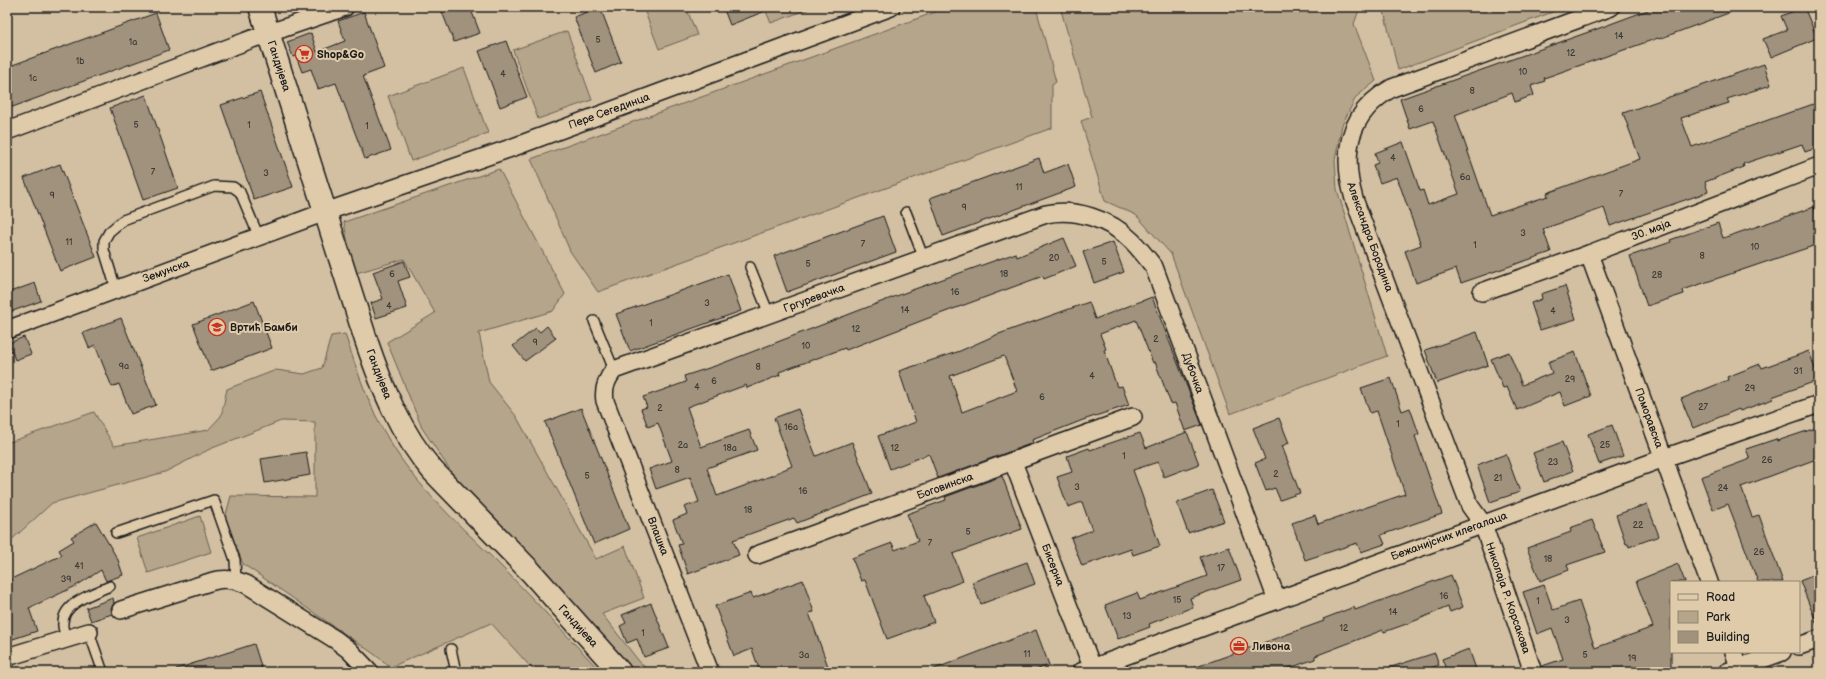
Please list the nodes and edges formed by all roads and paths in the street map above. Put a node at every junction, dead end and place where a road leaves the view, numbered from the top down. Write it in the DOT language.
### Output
graph roads {
  1 [pos="260,7"];
  2 [pos="345,7"];
  3 [pos="891,7"];
  4 [pos="1611,7"];
  5 [pos="269,34"];
  6 [pos="7,131"];
  7 [pos="1819,166"];
  8 [pos="325,212"];
  9 [pos="906,212"];
  10 [pos="1046,214"];
  11 [pos="259,237"];
  12 [pos="1589,254"];
  13 [pos="924,259"];
  14 [pos="750,267"];
  15 [pos="116,289"];
  16 [pos="1482,292"];
  17 [pos="769,314"];
  18 [pos="594,321"];
  19 [pos="7,330"];
  20 [pos="614,370"];
  21 [pos="1819,404"];
  22 [pos="1133,417"];
  23 [pos="1664,458"];
  24 [pos="1013,462"];
  25 [pos="1483,524"];
  26 [pos="116,533"];
  27 [pos="757,555"];
  28 [pos="236,580"];
  29 [pos="1708,581"];
  30 [pos="110,586"];
  31 [pos="1277,600"];
  32 [pos="121,610"];
  33 [pos="89,632"];
  34 [pos="67,639"];
  35 [pos="1819,639"];
  36 [pos="1800,646"];
  37 [pos="451,649"];
  38 [pos="1779,653"];
  39 [pos="7,657"];
  40 [pos="1736,666"];
  41 [pos="1089,671"];
  42 [pos="103,672"];
  43 [pos="370,672"];
  44 [pos="456,672"];
  45 [pos="620,672"];
  46 [pos="710,672"];
  47 [pos="1533,672"];
  1 -- 5 [label="main road, Гандијева"];
  2 -- 5 [label="street"];
  3 -- 8 [label="street, Пере Сегединца"];
  4 -- 25 [label="street, Александра Бородина"];
  5 -- 6 [label="street"];
  5 -- 8 [label="main road, Гандијева"];
  7 -- 12 [label="street, 30. маја"];
  8 -- 11 [label="street, Земунска"];
  8 -- 45 [label="main road, Гандијева"];
  9 -- 13 [label="lane"];
  10 -- 13 [label="street, Гргуревачка"];
  10 -- 31 [label="street, Дубочка"];
  11 -- 15 [label="street, Земунска"];
  11 -- 15 [label="lane"];
  12 -- 16 [label="street, 30. маја"];
  12 -- 23 [label="street, Поморавска"];
  13 -- 17 [label="street, Гргуревачка"];
  14 -- 17 [label="lane"];
  15 -- 19 [label="street, Земунска"];
  17 -- 20 [label="street, Гргуревачка"];
  18 -- 20 [label="lane"];
  20 -- 46 [label="street, Влашка"];
  21 -- 23 [label="street, Бежанијских илегалаца"];
  22 -- 24 [label="street, Боговинска"];
  23 -- 25 [label="street, Бежанијских илегалаца"];
  23 -- 29 [label="street, Поморавска"];
  24 -- 27 [label="street, Боговинска"];
  24 -- 41 [label="street, Бисерна"];
  25 -- 31 [label="street, Бежанијских илегалаца"];
  25 -- 47 [label="street, Николаја Р. Корсакова"];
  26 -- 28 [label="lane"];
  28 -- 32 [label="street"];
  28 -- 43 [label="street"];
  30 -- 34 [label="lane"];
  31 -- 41 [label="street, Бежанијских илегалаца"];
  33 -- 34 [label="street"];
  33 -- 42 [label="lane"];
  34 -- 39 [label="street"];
  35 -- 36 [label="street"];
  37 -- 44 [label="lane"];
  38 -- 40 [label="street"];
}
